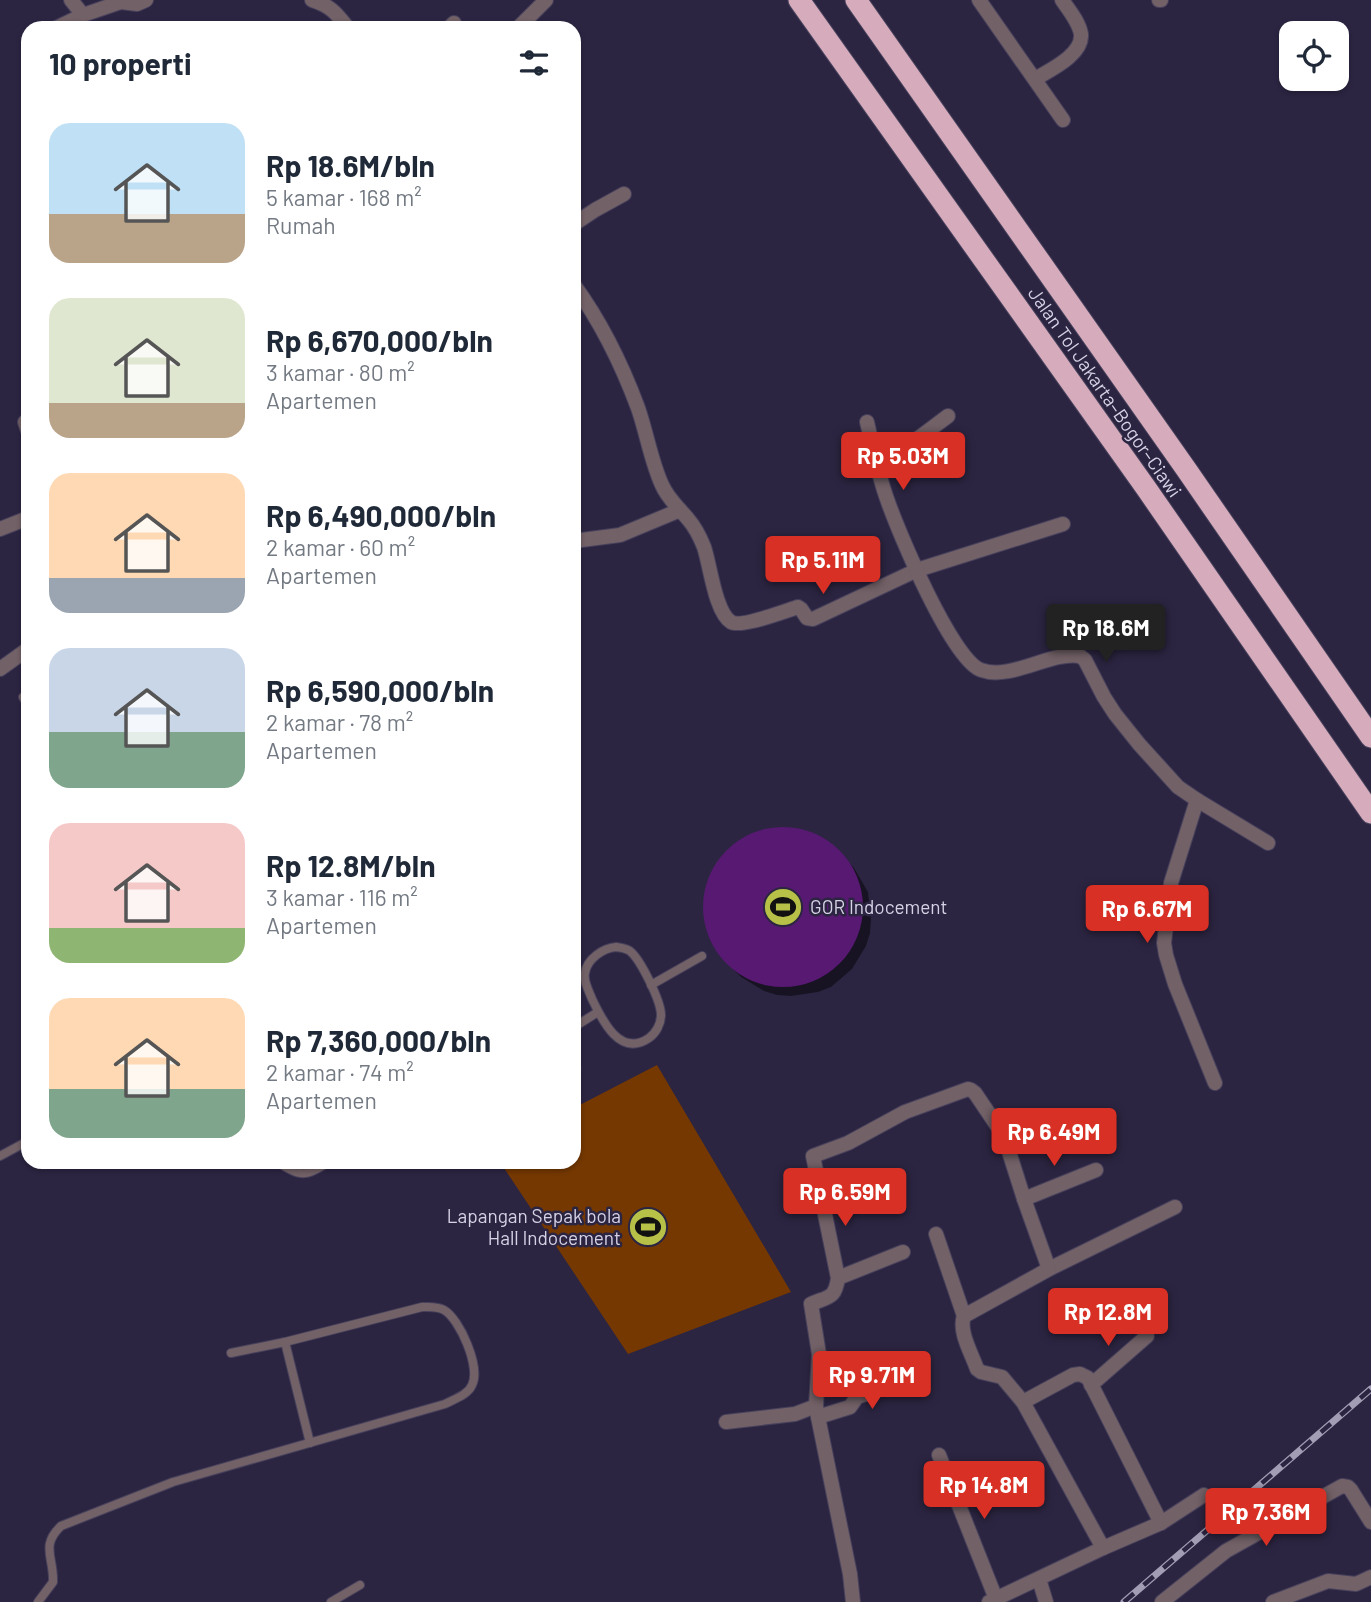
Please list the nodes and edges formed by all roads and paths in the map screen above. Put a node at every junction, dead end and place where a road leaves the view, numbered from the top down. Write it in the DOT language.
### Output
graph roads {
  1 [pos="71,0"];
  2 [pos="146,0"];
  3 [pos="312,0"];
  4 [pos="546,0"];
  5 [pos="799,0"];
  6 [pos="856,0"];
  7 [pos="979,0"];
  8 [pos="1062,0"];
  9 [pos="120,1"];
  10 [pos="83,15"];
  11 [pos="71,21"];
  12 [pos="342,21"];
  13 [pos="525,21"];
  14 [pos="1035,79"];
  15 [pos="1063,120"];
  16 [pos="624,194"];
  17 [pos="581,220"];
  18 [pos="581,295"];
  19 [pos="948,416"];
  20 [pos="867,422"];
  21 [pos="876,462"];
  22 [pos="680,510"];
  23 [pos="21,521"];
  24 [pos="1063,524"];
  25 [pos="0,529"];
  26 [pos="581,540"];
  27 [pos="917,570"];
  28 [pos="21,654"];
  29 [pos="0,669"];
  30 [pos="1371,737"];
  31 [pos="1197,800"];
  32 [pos="1371,813"];
  33 [pos="1268,843"];
  34 [pos="702,956"];
  35 [pos="651,985"];
  36 [pos="598,1012"];
  37 [pos="581,1023"];
  38 [pos="1215,1083"];
  39 [pos="21,1145"];
  40 [pos="0,1156"];
  41 [pos="289,1169"];
  42 [pos="317,1169"];
  43 [pos="1096,1170"];
  44 [pos="1024,1199"];
  45 [pos="1175,1207"];
  46 [pos="936,1234"];
  47 [pos="903,1252"];
  48 [pos="1049,1269"];
  49 [pos="838,1278"];
  50 [pos="964,1316"];
  51 [pos="1146,1336"];
  52 [pos="285,1342"];
  53 [pos="230,1353"];
  54 [pos="919,1376"];
  55 [pos="1091,1385"];
  56 [pos="1023,1402"];
  57 [pos="817,1411"];
  58 [pos="726,1422"];
  59 [pos="310,1443"];
  60 [pos="939,1455"];
  61 [pos="1204,1495"];
  62 [pos="1371,1522"];
  63 [pos="1161,1523"];
  64 [pos="1104,1548"];
  65 [pos="1371,1577"];
  66 [pos="1039,1579"];
  67 [pos="360,1585"];
  68 [pos="993,1601"];
  69 [pos="38,1602"];
  70 [pos="331,1602"];
  71 [pos="853,1602"];
  72 [pos="1046,1602"];
  73 [pos="1162,1602"];
  74 [pos="1273,1602"];
  1 -- 10 [label="street"];
  2 -- 9 [label="street"];
  3 -- 12 [label="street"];
  4 -- 13 [label="street"];
  5 -- 32 [label="highway, Jalan Tol Jakarta–Bogor–Ciawi"];
  6 -- 30 [label="highway, Jalan Tol Jakarta–Bogor–Ciawi"];
  7 -- 14 [label="street"];
  8 -- 14 [label="street"];
  9 -- 10 [label="street"];
  10 -- 11 [label="street"];
  14 -- 15 [label="street"];
  16 -- 17 [label="street"];
  18 -- 22 [label="street"];
  19 -- 21 [label="street"];
  20 -- 21 [label="street"];
  21 -- 27 [label="street"];
  22 -- 26 [label="street"];
  22 -- 27 [label="street"];
  23 -- 25 [label="street"];
  24 -- 27 [label="street"];
  27 -- 31 [label="street"];
  28 -- 29 [label="street"];
  31 -- 33 [label="street"];
  31 -- 38 [label="street"];
  34 -- 35 [label="lane"];
  35 -- 36 [label="lane"];
  35 -- 36 [label="lane"];
  36 -- 37 [label="lane"];
  39 -- 40 [label="lane"];
  41 -- 42 [label="lane"];
  43 -- 44 [label="street"];
  44 -- 48 [label="street"];
  44 -- 49 [label="street"];
  45 -- 48 [label="street"];
  46 -- 50 [label="street"];
  47 -- 49 [label="street"];
  48 -- 50 [label="street"];
  49 -- 57 [label="street"];
  50 -- 56 [label="street"];
  51 -- 55 [label="street"];
  52 -- 53 [label="lane"];
  52 -- 59 [label="lane"];
  52 -- 59 [label="lane"];
  54 -- 57 [label="street"];
  55 -- 56 [label="street"];
  55 -- 63 [label="street"];
  56 -- 64 [label="street"];
  57 -- 58 [label="street"];
  57 -- 71 [label="street"];
  59 -- 69 [label="lane"];
  60 -- 68 [label="street"];
  61 -- 63 [label="street"];
  62 -- 73 [label="street"];
  63 -- 64 [label="street"];
  64 -- 66 [label="street"];
  65 -- 74 [label="street"];
  66 -- 68 [label="street"];
  66 -- 72 [label="street"];
  67 -- 70 [label="lane"];
}
